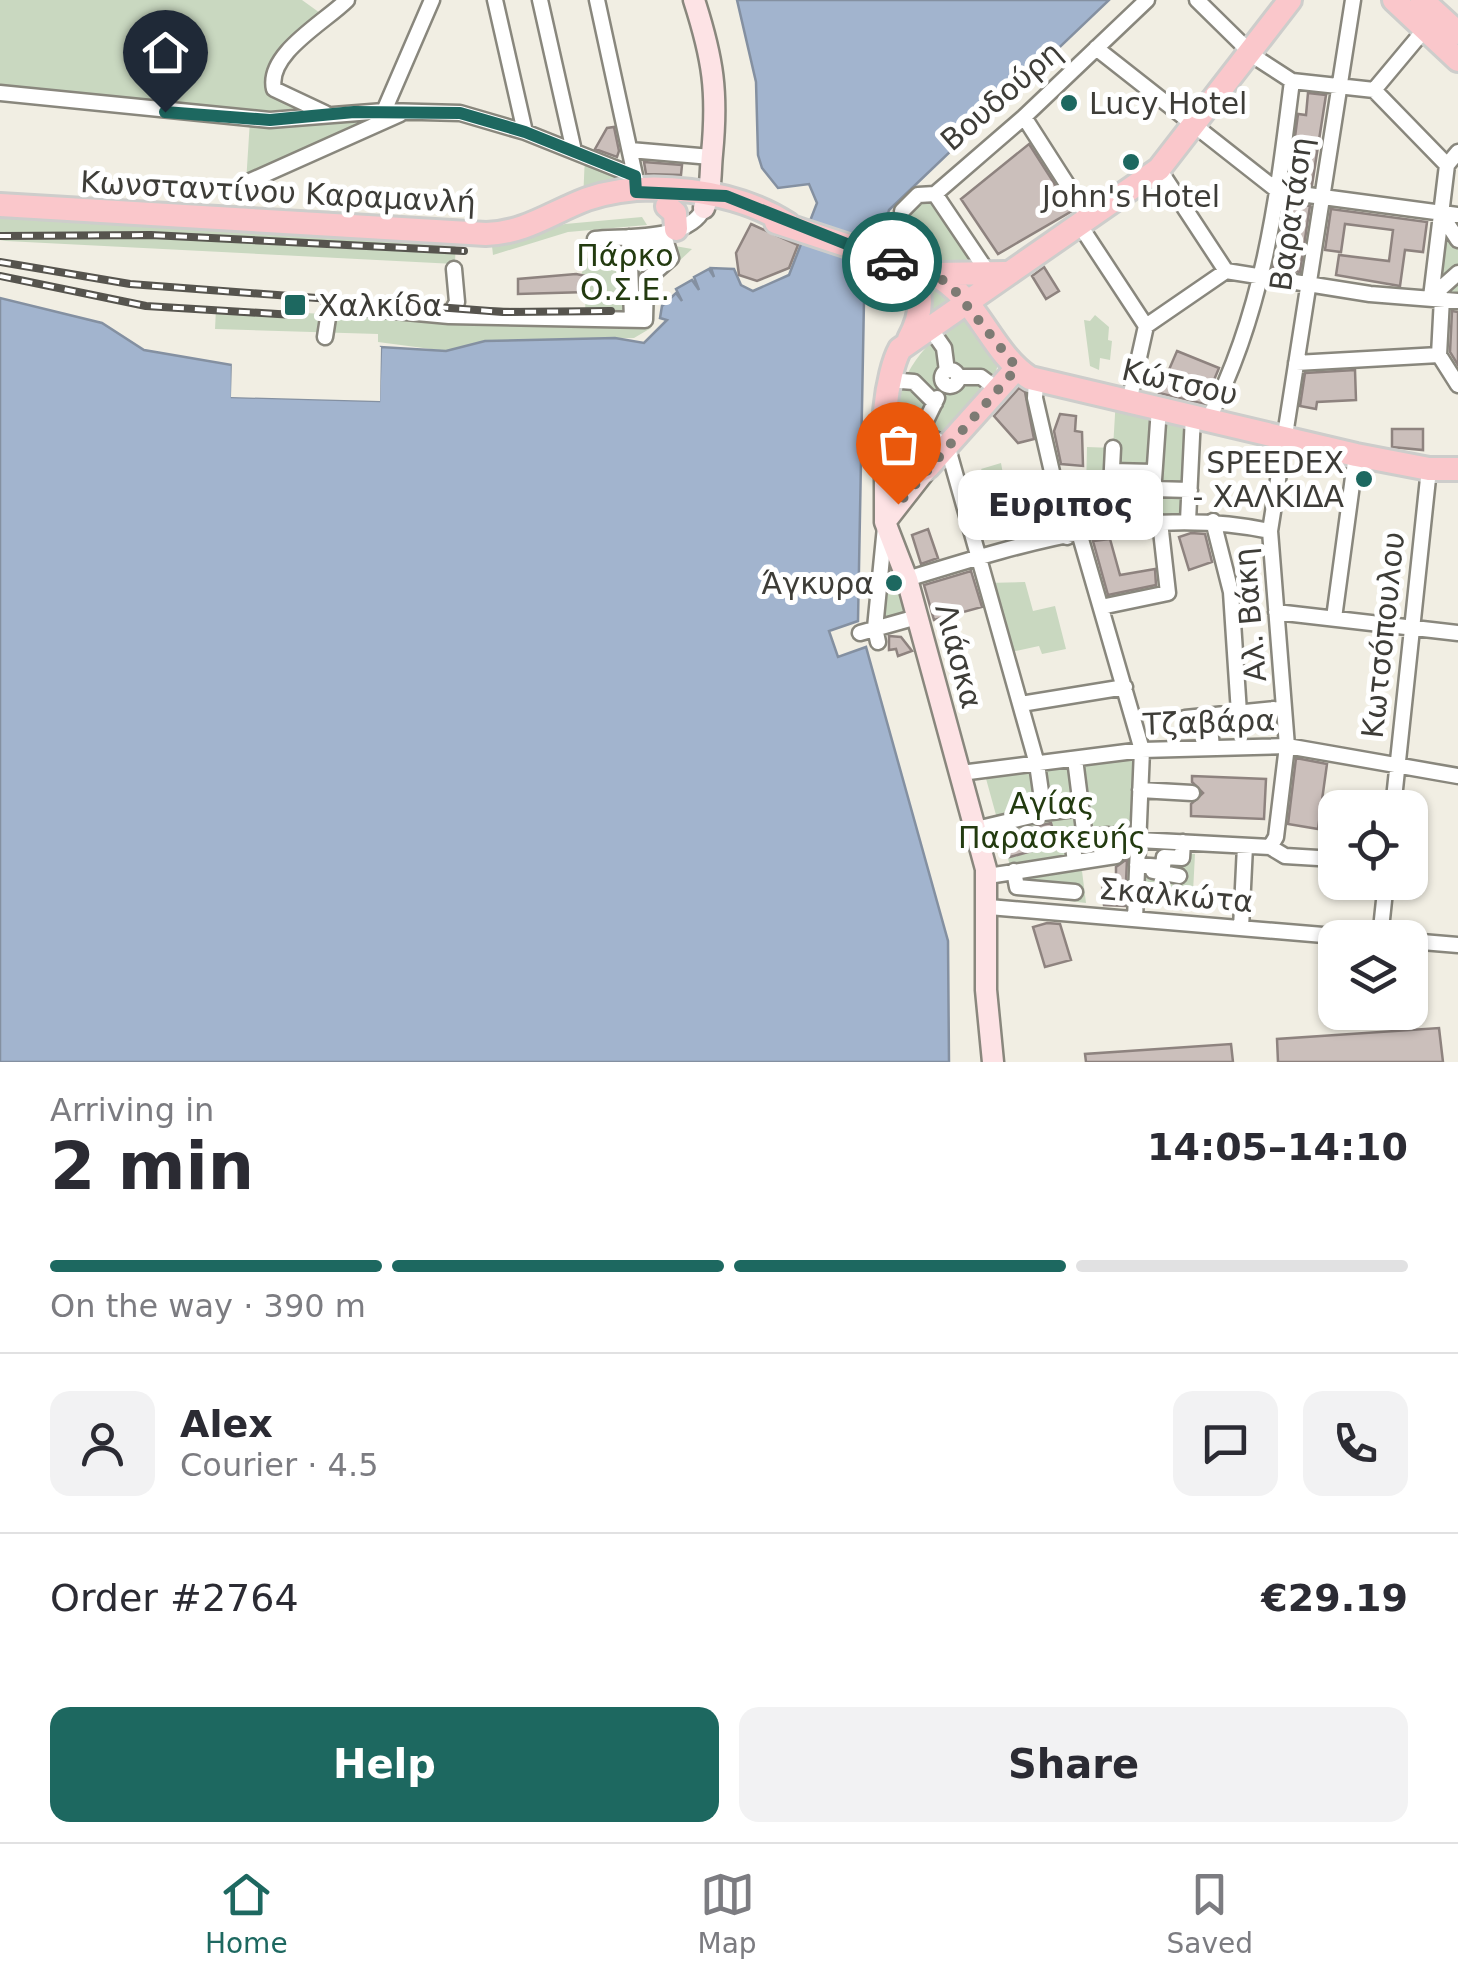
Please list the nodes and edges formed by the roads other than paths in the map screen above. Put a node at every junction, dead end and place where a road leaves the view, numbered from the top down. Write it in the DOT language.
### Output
graph roads {
  1 [pos="348,0"];
  2 [pos="432,0"];
  3 [pos="495,0"];
  4 [pos="540,0"];
  5 [pos="596,0"];
  6 [pos="694,0"];
  7 [pos="1147,0"];
  8 [pos="1197,0"];
  9 [pos="1290,0"];
  10 [pos="1352,0"];
  11 [pos="1394,0"];
  12 [pos="1434,12"];
  13 [pos="1458,33"];
  14 [pos="1096,48"];
  15 [pos="1250,52"];
  16 [pos="1458,60"];
  17 [pos="1292,81"];
  18 [pos="1337,87"];
  19 [pos="1374,90"];
  20 [pos="0,93"];
  21 [pos="384,111"];
  22 [pos="325,113"];
  23 [pos="401,114"];
  24 [pos="1024,117"];
  25 [pos="1194,125"];
  26 [pos="525,132"];
  27 [pos="630,150"];
  28 [pos="574,151"];
  29 [pos="1458,152"];
  30 [pos="711,158"];
  31 [pos="1446,165"];
  32 [pos="1159,170"];
  33 [pos="246,183"];
  34 [pos="636,184"];
  35 [pos="1278,191"];
  36 [pos="935,194"];
  37 [pos="705,197"];
  38 [pos="1321,198"];
  39 [pos="0,205"];
  40 [pos="667,206"];
  41 [pos="1441,213"];
  42 [pos="1458,215"];
  43 [pos="550,218"];
  44 [pos="1084,220"];
  45 [pos="676,229"];
  46 [pos="595,239"];
  47 [pos="1458,240"];
  48 [pos="630,241"];
  49 [pos="905,267"];
  50 [pos="454,269"];
  51 [pos="1226,271"];
  52 [pos="1458,273"];
  53 [pos="999,274"];
  54 [pos="1262,275"];
  55 [pos="1308,283"];
  56 [pos="1436,298"];
  57 [pos="1458,301"];
  58 [pos="966,302"];
  59 [pos="450,316"];
  60 [pos="632,318"];
  61 [pos="1146,326"];
  62 [pos="930,328"];
  63 [pos="325,337"];
  64 [pos="909,339"];
  65 [pos="1439,355"];
  66 [pos="1296,363"];
  67 [pos="1027,374"];
  68 [pos="950,378"];
  69 [pos="888,380"];
  70 [pos="1458,385"];
  71 [pos="997,388"];
  72 [pos="1129,402"];
  73 [pos="933,407"];
  74 [pos="1159,408"];
  75 [pos="1200,418"];
  76 [pos="921,432"];
  77 [pos="1285,437"];
  78 [pos="885,444"];
  79 [pos="947,445"];
  80 [pos="1113,448"];
  81 [pos="1356,455"];
  82 [pos="928,467"];
  83 [pos="1429,469"];
  84 [pos="1458,469"];
  85 [pos="1112,471"];
  86 [pos="1154,472"];
  87 [pos="1153,489"];
  88 [pos="1190,490"];
  89 [pos="892,513"];
  90 [pos="1188,520"];
  91 [pos="1212,521"];
  92 [pos="1155,522"];
  93 [pos="1110,528"];
  94 [pos="1270,531"];
  95 [pos="1074,536"];
  96 [pos="979,557"];
  97 [pos="907,579"];
  98 [pos="1101,606"];
  99 [pos="1276,612"];
  100 [pos="917,617"];
  101 [pos="1334,618"];
  102 [pos="1410,627"];
  103 [pos="1458,633"];
  104 [pos="860,634"];
  105 [pos="877,635"];
  106 [pos="1125,687"];
  107 [pos="1020,704"];
  108 [pos="1274,709"];
  109 [pos="1239,713"];
  110 [pos="1209,716"];
  111 [pos="1185,718"];
  112 [pos="1287,746"];
  113 [pos="1212,748"];
  114 [pos="1142,750"];
  115 [pos="1074,759"];
  116 [pos="1397,762"];
  117 [pos="955,764"];
  118 [pos="1038,764"];
  119 [pos="1458,776"];
  120 [pos="1140,790"];
  121 [pos="1395,790"];
  122 [pos="1192,792"];
  123 [pos="1081,808"];
  124 [pos="1044,813"];
  125 [pos="976,830"];
  126 [pos="1138,837"];
  127 [pos="1085,838"];
  128 [pos="1246,846"];
  129 [pos="1270,847"];
  130 [pos="1109,857"];
  131 [pos="1318,858"];
  132 [pos="1074,862"];
  133 [pos="1181,862"];
  134 [pos="1137,868"];
  135 [pos="1014,871"];
  136 [pos="988,876"];
  137 [pos="1075,892"];
  138 [pos="989,907"];
  139 [pos="1135,919"];
  140 [pos="1241,928"];
  141 [pos="1318,934"];
  142 [pos="1428,943"];
  143 [pos="1458,945"];
  144 [pos="993,1062"];
  1 -- 22 [label="street"];
  2 -- 21 [label="street"];
  3 -- 26 [label="street"];
  4 -- 28 [label="street"];
  5 -- 27 [label="street"];
  6 -- 30 [label="street"];
  7 -- 14 [label="street, Βουδούρη"];
  8 -- 15 [label="street"];
  9 -- 15 [label="main road"];
  10 -- 18 [label="street, Βαρατάση"];
  11 -- 12 [label="main road"];
  12 -- 13 [label="main road"];
  12 -- 16 [label="main road"];
  12 -- 19 [label="street"];
  14 -- 24 [label="street, Βουδούρη"];
  14 -- 25 [label="street"];
  15 -- 17 [label="street"];
  15 -- 25 [label="main road"];
  17 -- 18 [label="street"];
  17 -- 35 [label="street"];
  18 -- 19 [label="street"];
  18 -- 38 [label="street, Βαρατάση"];
  19 -- 31 [label="street"];
  20 -- 22 [label="street"];
  21 -- 22 [label="street"];
  21 -- 23 [label="street"];
  23 -- 26 [label="street"];
  23 -- 33 [label="street"];
  24 -- 36 [label="street, Βουδούρη"];
  24 -- 44 [label="street"];
  25 -- 32 [label="main road"];
  25 -- 35 [label="street"];
  26 -- 28 [label="street"];
  27 -- 30 [label="street"];
  27 -- 34 [label="street"];
  28 -- 34 [label="street"];
  29 -- 31 [label="street"];
  30 -- 37 [label="street"];
  31 -- 41 [label="street"];
  32 -- 44 [label="main road"];
  32 -- 51 [label="street"];
  34 -- 37 [label="main road, Κωνσταντίνου Καραμανλή"];
  34 -- 43 [label="main road, Κωνσταντίνου Καραμανλή"];
  35 -- 38 [label="street"];
  35 -- 54 [label="street"];
  36 -- 49 [label="street, Βουδούρη"];
  36 -- 53 [label="street, Βουδούρη"];
  37 -- 40 [label="main road, Κωνσταντίνου Καραμανλή"];
  37 -- 45 [label="street"];
  37 -- 49 [label="main road, Κωνσταντίνου Καραμανλή"];
  38 -- 41 [label="street"];
  38 -- 55 [label="street, Βαρατάση"];
  39 -- 43 [label="main road, Κωνσταντίνου Καραμανλή"];
  40 -- 43 [label="main road, Κωνσταντίνου Καραμανλή"];
  40 -- 45 [label="main road"];
  41 -- 42 [label="street"];
  41 -- 47 [label="street"];
  41 -- 56 [label="street"];
  44 -- 53 [label="main road"];
  44 -- 61 [label="street"];
  45 -- 48 [label="street"];
  46 -- 48 [label="street"];
  48 -- 60 [label="street"];
  48 -- 60 [label="street"];
  49 -- 53 [label="main road"];
  49 -- 58 [label="main road"];
  49 -- 64 [label="main road, Λιάσκα"];
  50 -- 59 [label="street"];
  51 -- 54 [label="street"];
  51 -- 61 [label="street"];
  52 -- 56 [label="street"];
  53 -- 58 [label="main road"];
  54 -- 55 [label="street"];
  54 -- 75 [label="street"];
  55 -- 56 [label="street"];
  55 -- 66 [label="street, Βαρατάση"];
  56 -- 57 [label="street"];
  56 -- 65 [label="street"];
  58 -- 62 [label="main road"];
  58 -- 67 [label="main road"];
  59 -- 60 [label="street"];
  59 -- 63 [label="street"];
  61 -- 72 [label="street"];
  62 -- 64 [label="main road"];
  62 -- 68 [label="street"];
  64 -- 69 [label="main road, Λιάσκα"];
  65 -- 66 [label="street"];
  65 -- 70 [label="street"];
  66 -- 77 [label="street, Βαρατάση"];
  67 -- 71 [label="main road"];
  67 -- 72 [label="main road, Κώτσου"];
  67 -- 95 [label="street"];
  68 -- 71 [label="street"];
  68 -- 73 [label="street"];
  69 -- 73 [label="street"];
  69 -- 78 [label="main road, Λιάσκα"];
  71 -- 79 [label="main road"];
  72 -- 74 [label="main road, Κώτσου"];
  73 -- 76 [label="street"];
  74 -- 75 [label="main road, Κώτσου"];
  74 -- 86 [label="street"];
  75 -- 77 [label="main road, Κώτσου"];
  75 -- 88 [label="street"];
  76 -- 78 [label="street"];
  76 -- 79 [label="street"];
  77 -- 81 [label="main road, Κώτσου"];
  77 -- 94 [label="street, Αλ. Βάκη"];
  78 -- 82 [label="main road"];
  78 -- 89 [label="street, Λιάσκα"];
  79 -- 82 [label="main road"];
  79 -- 96 [label="street"];
  80 -- 85 [label="street"];
  81 -- 83 [label="main road, Κώτσου"];
  81 -- 101 [label="street"];
  82 -- 89 [label="street"];
  83 -- 84 [label="main road, Κώτσου"];
  83 -- 102 [label="street, Κωτσόπουλου"];
  85 -- 86 [label="street"];
  85 -- 93 [label="street"];
  86 -- 87 [label="street"];
  87 -- 88 [label="street"];
  87 -- 92 [label="street"];
  88 -- 90 [label="street"];
  89 -- 97 [label="street, Λιάσκα"];
  89 -- 105 [label="street"];
  90 -- 91 [label="street"];
  90 -- 92 [label="street"];
  91 -- 94 [label="street"];
  91 -- 109 [label="street"];
  92 -- 93 [label="street"];
  92 -- 98 [label="street"];
  93 -- 95 [label="street"];
  94 -- 99 [label="street, Αλ. Βάκη"];
  95 -- 96 [label="street"];
  95 -- 98 [label="street"];
  96 -- 97 [label="street"];
  96 -- 107 [label="street"];
  97 -- 100 [label="street, Λιάσκα"];
  98 -- 106 [label="street"];
  99 -- 101 [label="street"];
  99 -- 112 [label="street, Αλ. Βάκη"];
  100 -- 105 [label="street"];
  100 -- 117 [label="street, Λιάσκα"];
  101 -- 102 [label="street"];
  102 -- 103 [label="street"];
  102 -- 116 [label="street, Κωτσόπουλου"];
  104 -- 105 [label="street"];
  106 -- 107 [label="street"];
  106 -- 114 [label="street"];
  107 -- 118 [label="street"];
  108 -- 109 [label="street"];
  109 -- 110 [label="street"];
  110 -- 111 [label="street"];
  110 -- 113 [label="street"];
  112 -- 113 [label="street, Τζαβάρα"];
  112 -- 116 [label="street, Τζαβάρα"];
  112 -- 129 [label="street, Αλ. Βάκη"];
  113 -- 114 [label="street, Τζαβάρα"];
  114 -- 115 [label="street, Τζαβάρα"];
  114 -- 120 [label="street"];
  115 -- 118 [label="street, Τζαβάρα"];
  115 -- 123 [label="street"];
  116 -- 119 [label="street, Τζαβάρα"];
  116 -- 121 [label="street, Κωτσόπουλου"];
  117 -- 118 [label="street, Τζαβάρα"];
  117 -- 125 [label="street, Λιάσκα"];
  118 -- 124 [label="street"];
  120 -- 122 [label="street"];
  120 -- 126 [label="street"];
  123 -- 124 [label="street"];
  123 -- 127 [label="street"];
  124 -- 125 [label="street"];
  125 -- 136 [label="street, Λιάσκα"];
  126 -- 130 [label="street"];
  126 -- 133 [label="street"];
  126 -- 134 [label="street"];
  127 -- 130 [label="street"];
  127 -- 132 [label="street"];
  128 -- 129 [label="street"];
  128 -- 133 [label="street"];
  128 -- 140 [label="street"];
  129 -- 131 [label="street"];
  130 -- 132 [label="street"];
  132 -- 135 [label="street"];
  133 -- 134 [label="street"];
  134 -- 139 [label="street"];
  135 -- 136 [label="street"];
  135 -- 137 [label="street"];
  136 -- 138 [label="street, Λιάσκα"];
  138 -- 139 [label="street, Σκαλκώτα"];
  138 -- 144 [label="street, Λιάσκα"];
  139 -- 140 [label="street, Σκαλκώτα"];
  140 -- 141 [label="street, Σκαλκώτα"];
  142 -- 143 [label="street"];
}
